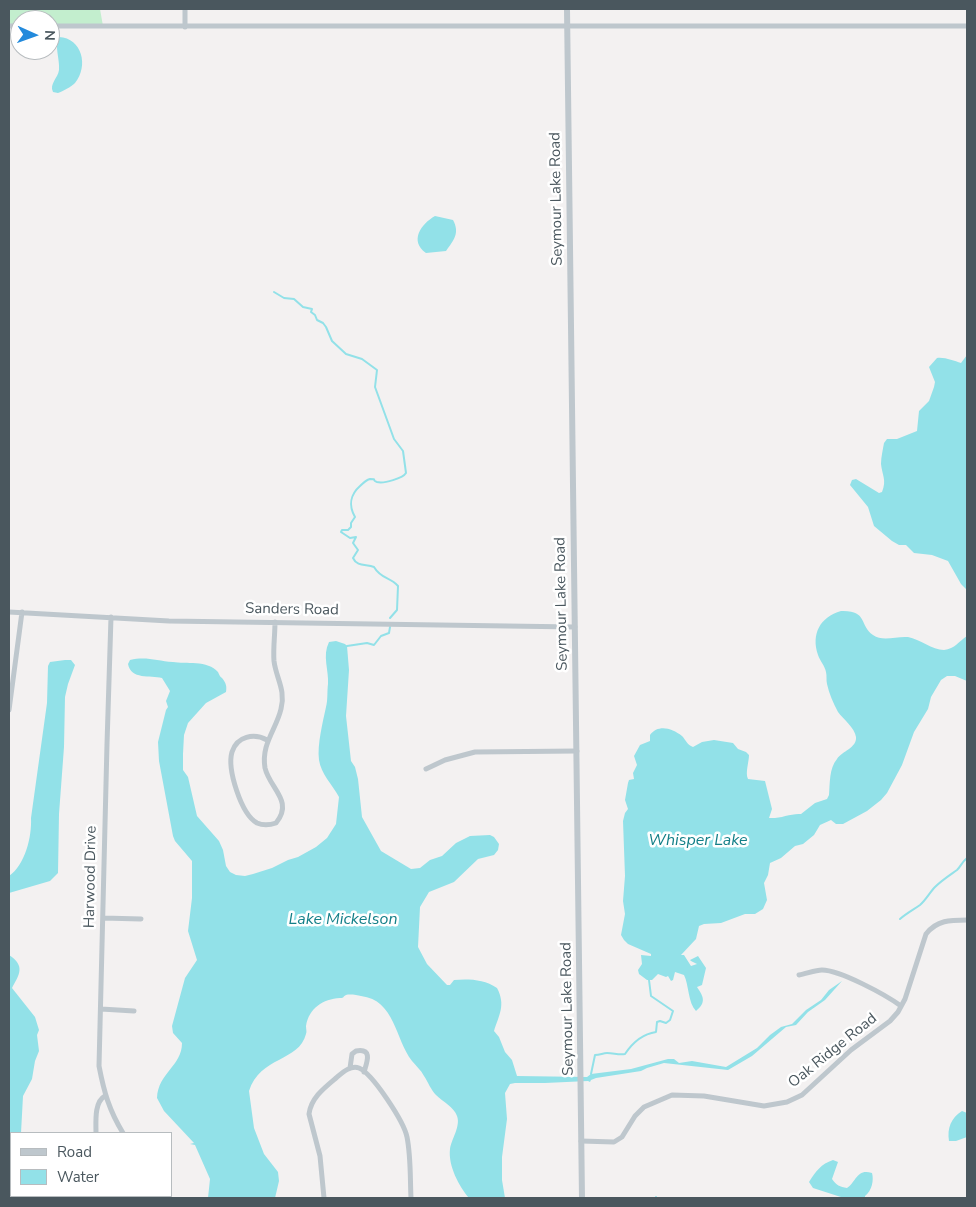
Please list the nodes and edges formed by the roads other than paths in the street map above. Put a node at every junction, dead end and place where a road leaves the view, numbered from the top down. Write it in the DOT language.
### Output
graph roads {
  1 [pos="185,9"];
  2 [pos="567,9"];
  3 [pos="60,26"];
  4 [pos="568,26"];
  5 [pos="967,26"];
  6 [pos="185,27"];
  7 [pos="9,612"];
  8 [pos="22,612"];
  9 [pos="112,617"];
  10 [pos="275,622"];
  11 [pos="575,627"];
  12 [pos="9,710"];
  13 [pos="267,740"];
  14 [pos="577,751"];
  15 [pos="426,769"];
  16 [pos="103,918"];
  17 [pos="141,919"];
  18 [pos="967,920"];
  19 [pos="799,976"];
  20 [pos="902,1006"];
  21 [pos="100,1009"];
  22 [pos="134,1011"];
  23 [pos="350,1068"];
  24 [pos="364,1072"];
  25 [pos="105,1096"];
  26 [pos="96,1132"];
  27 [pos="122,1132"];
  28 [pos="581,1141"];
  29 [pos="324,1198"];
  30 [pos="411,1198"];
  31 [pos="582,1198"];
  1 -- 6 [label="street"];
  2 -- 4 [label="street, Seymour Lake Road"];
  3 -- 6 [label="street"];
  4 -- 5 [label="street"];
  4 -- 6 [label="street"];
  4 -- 11 [label="street, Seymour Lake Road"];
  7 -- 8 [label="street, Sanders Road"];
  8 -- 9 [label="street, Sanders Road"];
  8 -- 12 [label="street"];
  9 -- 10 [label="street, Sanders Road"];
  9 -- 16 [label="street, Harwood Drive"];
  10 -- 11 [label="street, Sanders Road"];
  10 -- 13 [label="street"];
  11 -- 14 [label="street, Seymour Lake Road"];
  13 -- 13 [label="street"];
  14 -- 15 [label="street"];
  14 -- 28 [label="street, Seymour Lake Road"];
  16 -- 17 [label="street"];
  16 -- 21 [label="street, Harwood Drive"];
  18 -- 20 [label="street, Oak Ridge Road"];
  19 -- 20 [label="street"];
  20 -- 28 [label="street, Oak Ridge Road"];
  21 -- 22 [label="street"];
  21 -- 25 [label="street, Harwood Drive"];
  23 -- 24 [label="street"];
  23 -- 24 [label="street"];
  23 -- 29 [label="street"];
  24 -- 30 [label="street"];
  25 -- 26 [label="street"];
  25 -- 27 [label="street, Harwood Drive"];
  28 -- 31 [label="street, Seymour Lake Road"];
}
